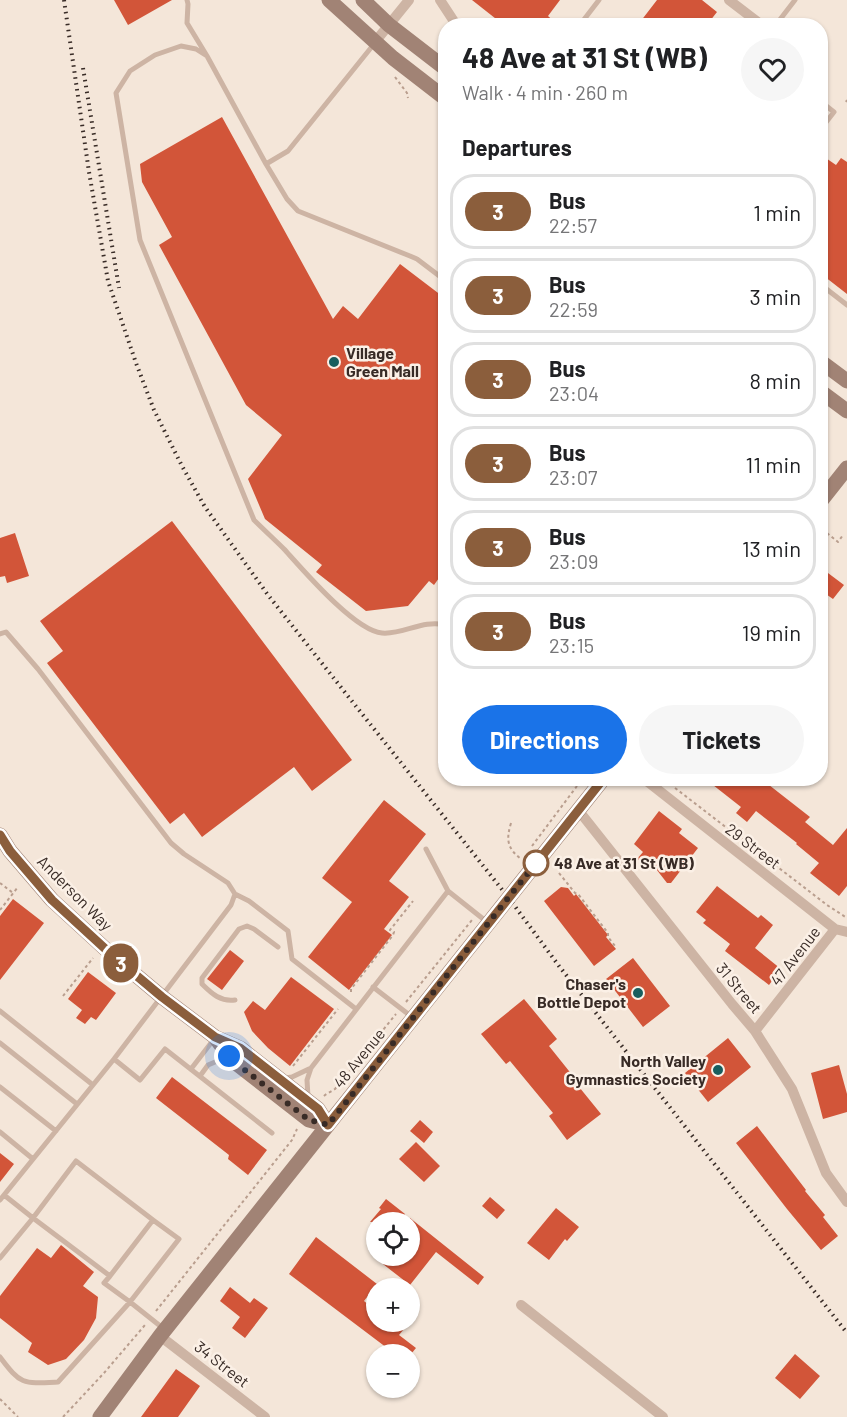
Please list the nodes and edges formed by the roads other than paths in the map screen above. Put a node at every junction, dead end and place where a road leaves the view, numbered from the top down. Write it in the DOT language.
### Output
graph roads {
  1 [pos="187,0"];
  2 [pos="329,0"];
  3 [pos="363,0"];
  4 [pos="409,0"];
  5 [pos="440,0"];
  6 [pos="598,0"];
  7 [pos="729,0"];
  8 [pos="795,0"];
  9 [pos="452,18"];
  10 [pos="585,18"];
  11 [pos="753,18"];
  12 [pos="781,18"];
  13 [pos="389,25"];
  14 [pos="375,42"];
  15 [pos="207,56"];
  16 [pos="438,63"];
  17 [pos="438,93"];
  18 [pos="828,107"];
  19 [pos="828,120"];
  20 [pos="266,164"];
  21 [pos="438,275"];
  22 [pos="828,290"];
  23 [pos="847,305"];
  24 [pos="828,366"];
  25 [pos="847,381"];
  26 [pos="828,397"];
  27 [pos="842,408"];
  28 [pos="847,420"];
  29 [pos="845,469"];
  30 [pos="828,491"];
  31 [pos="438,623"];
  32 [pos="2,632"];
  33 [pos="598,786"];
  34 [pos="653,786"];
  35 [pos="579,811"];
  36 [pos="0,835"];
  37 [pos="426,849"];
  38 [pos="448,891"];
  39 [pos="235,894"];
  40 [pos="483,919"];
  41 [pos="835,928"];
  42 [pos="847,932"];
  43 [pos="278,947"];
  44 [pos="373,987"];
  45 [pos="162,997"];
  46 [pos="235,1000"];
  47 [pos="356,1009"];
  48 [pos="0,1011"];
  49 [pos="414,1018"];
  50 [pos="755,1031"];
  51 [pos="215,1037"];
  52 [pos="0,1043"];
  53 [pos="229,1056"];
  54 [pos="114,1059"];
  55 [pos="311,1068"];
  56 [pos="190,1069"];
  57 [pos="200,1076"];
  58 [pos="280,1079"];
  59 [pos="93,1085"];
  60 [pos="0,1087"];
  61 [pos="309,1101"];
  62 [pos="77,1104"];
  63 [pos="328,1125"];
  64 [pos="56,1131"];
  65 [pos="0,1132"];
  66 [pos="272,1132"];
  67 [pos="33,1159"];
  68 [pos="2,1198"];
  69 [pos="847,1202"];
  70 [pos="33,1218"];
  71 [pos="153,1220"];
  72 [pos="0,1258"];
  73 [pos="110,1276"];
  74 [pos="130,1302"];
  75 [pos="521,1305"];
  76 [pos="162,1333"];
  77 [pos="0,1357"];
  78 [pos="100,1417"];
  79 [pos="265,1417"];
  80 [pos="663,1417"];
  1 -- 15 [label="lane"];
  2 -- 14 [label="main road"];
  3 -- 13 [label="main road"];
  4 -- 13 [label="street"];
  5 -- 9 [label="street"];
  6 -- 10 [label="lane"];
  7 -- 11 [label="street"];
  8 -- 12 [label="lane"];
  13 -- 14 [label="street"];
  13 -- 16 [label="main road"];
  14 -- 17 [label="main road"];
  14 -- 20 [label="lane"];
  15 -- 20 [label="lane"];
  15 -- 31 [label="lane"];
  18 -- 19 [label="lane"];
  20 -- 21 [label="lane"];
  22 -- 23 [label="lane"];
  24 -- 25 [label="main road"];
  26 -- 27 [label="main road"];
  27 -- 28 [label="main road"];
  29 -- 30 [label="main road"];
  32 -- 39 [label="lane"];
  33 -- 35 [label="main road, 48 Avenue"];
  34 -- 41 [label="street, 29 Street"];
  35 -- 40 [label="main road, 48 Avenue"];
  35 -- 50 [label="street, 31 Street"];
  36 -- 45 [label="main road, Anderson Way"];
  37 -- 38 [label="lane"];
  38 -- 40 [label="lane"];
  38 -- 44 [label="lane"];
  39 -- 45 [label="lane"];
  39 -- 47 [label="lane"];
  40 -- 49 [label="main road, 48 Avenue"];
  41 -- 42 [label="street, 29 Street"];
  41 -- 50 [label="street, 47 Avenue"];
  43 -- 46 [label="lane"];
  44 -- 47 [label="lane"];
  44 -- 49 [label="lane"];
  45 -- 51 [label="main road, Anderson Way"];
  45 -- 54 [label="lane"];
  47 -- 55 [label="lane"];
  48 -- 59 [label="lane"];
  49 -- 63 [label="main road, 48 Avenue"];
  50 -- 69 [label="street, 31 Street"];
  51 -- 53 [label="main road, Anderson Way"];
  51 -- 56 [label="lane"];
  51 -- 58 [label="main road, Anderson Way"];
  52 -- 62 [label="lane"];
  53 -- 57 [label="lane"];
  53 -- 63 [label="main road, Anderson Way"];
  54 -- 56 [label="lane"];
  54 -- 59 [label="lane"];
  55 -- 58 [label="lane"];
  55 -- 61 [label="lane"];
  56 -- 57 [label="lane"];
  57 -- 66 [label="lane"];
  58 -- 61 [label="main road, Anderson Way"];
  59 -- 62 [label="lane"];
  60 -- 64 [label="lane"];
  61 -- 63 [label="main road, Anderson Way"];
  62 -- 64 [label="lane"];
  63 -- 76 [label="main road, 48 Avenue"];
  64 -- 67 [label="lane"];
  65 -- 67 [label="lane"];
  67 -- 68 [label="lane"];
  68 -- 70 [label="lane"];
  70 -- 71 [label="lane"];
  70 -- 72 [label="lane"];
  70 -- 73 [label="lane"];
  71 -- 73 [label="lane"];
  71 -- 74 [label="lane"];
  73 -- 74 [label="lane"];
  74 -- 76 [label="lane"];
  74 -- 77 [label="lane"];
  75 -- 80 [label="street"];
  76 -- 78 [label="main road, 48 Avenue"];
  76 -- 79 [label="street, 34 Street"];
}
